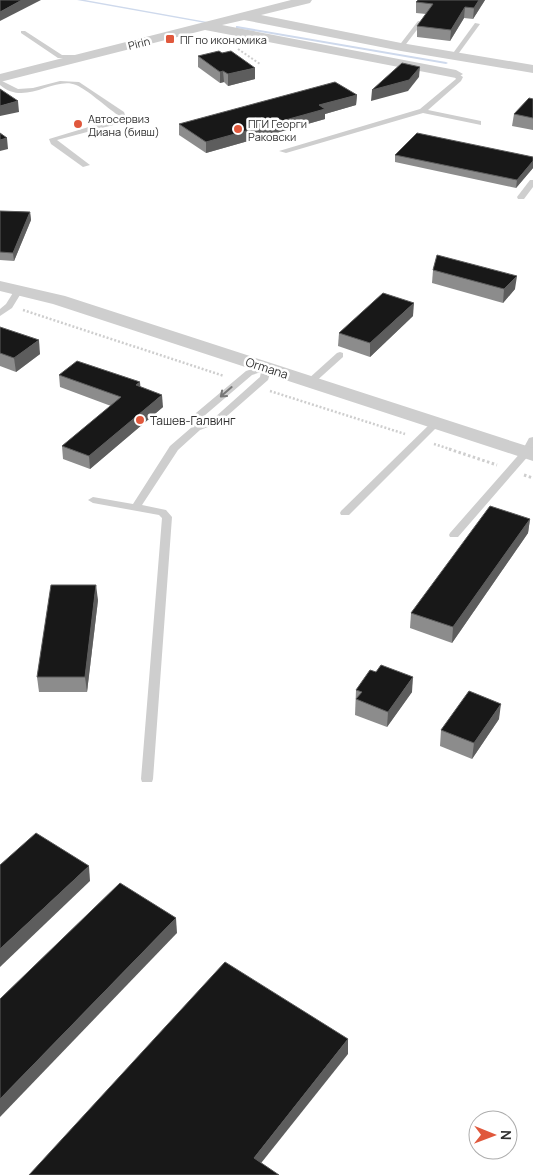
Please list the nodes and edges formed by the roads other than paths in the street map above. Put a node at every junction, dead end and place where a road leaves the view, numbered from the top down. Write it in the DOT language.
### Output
graph roads {
  1 [pos="306,0"];
  2 [pos="242,16"];
  3 [pos="420,22"];
  4 [pos="477,24"];
  5 [pos="204,26"];
  6 [pos="23,32"];
  7 [pos="401,47"];
  8 [pos="454,56"];
  9 [pos="84,57"];
  10 [pos="533,69"];
  11 [pos="456,74"];
  12 [pos="0,78"];
  13 [pos="0,82"];
  14 [pos="424,111"];
  15 [pos="478,123"];
  16 [pos="283,151"];
  17 [pos="86,165"];
  18 [pos="533,182"];
  19 [pos="520,197"];
  20 [pos="0,286"];
  21 [pos="19,290"];
  22 [pos="0,313"];
  23 [pos="340,354"];
  24 [pos="267,367"];
  25 [pos="310,382"];
  26 [pos="436,423"];
  27 [pos="197,428"];
  28 [pos="531,449"];
  29 [pos="93,500"];
  30 [pos="136,507"];
  31 [pos="345,513"];
  32 [pos="454,535"];
  33 [pos="147,779"];
  1 -- 2 [label="street, Pirin"];
  2 -- 5 [label="street, Pirin"];
  2 -- 7 [label="street"];
  3 -- 7 [label="lane"];
  4 -- 8 [label="lane"];
  5 -- 9 [label="street, Pirin"];
  5 -- 11 [label="street"];
  6 -- 9 [label="lane"];
  7 -- 8 [label="street"];
  8 -- 10 [label="street"];
  9 -- 12 [label="street, Pirin"];
  11 -- 14 [label="lane"];
  13 -- 17 [label="lane"];
  14 -- 15 [label="lane"];
  14 -- 16 [label="lane"];
  18 -- 19 [label="lane"];
  20 -- 21 [label="street, Ormana"];
  21 -- 22 [label="lane"];
  21 -- 24 [label="street, Ormana"];
  23 -- 25 [label="lane"];
  24 -- 25 [label="street, Ormana"];
  24 -- 27 [label="lane"];
  24 -- 27 [label="lane, one-way"];
  25 -- 26 [label="street, Ormana"];
  26 -- 28 [label="street, Ormana"];
  26 -- 31 [label="lane"];
  27 -- 30 [label="lane"];
  28 -- 32 [label="lane"];
  29 -- 30 [label="lane"];
  30 -- 33 [label="lane"];
}
